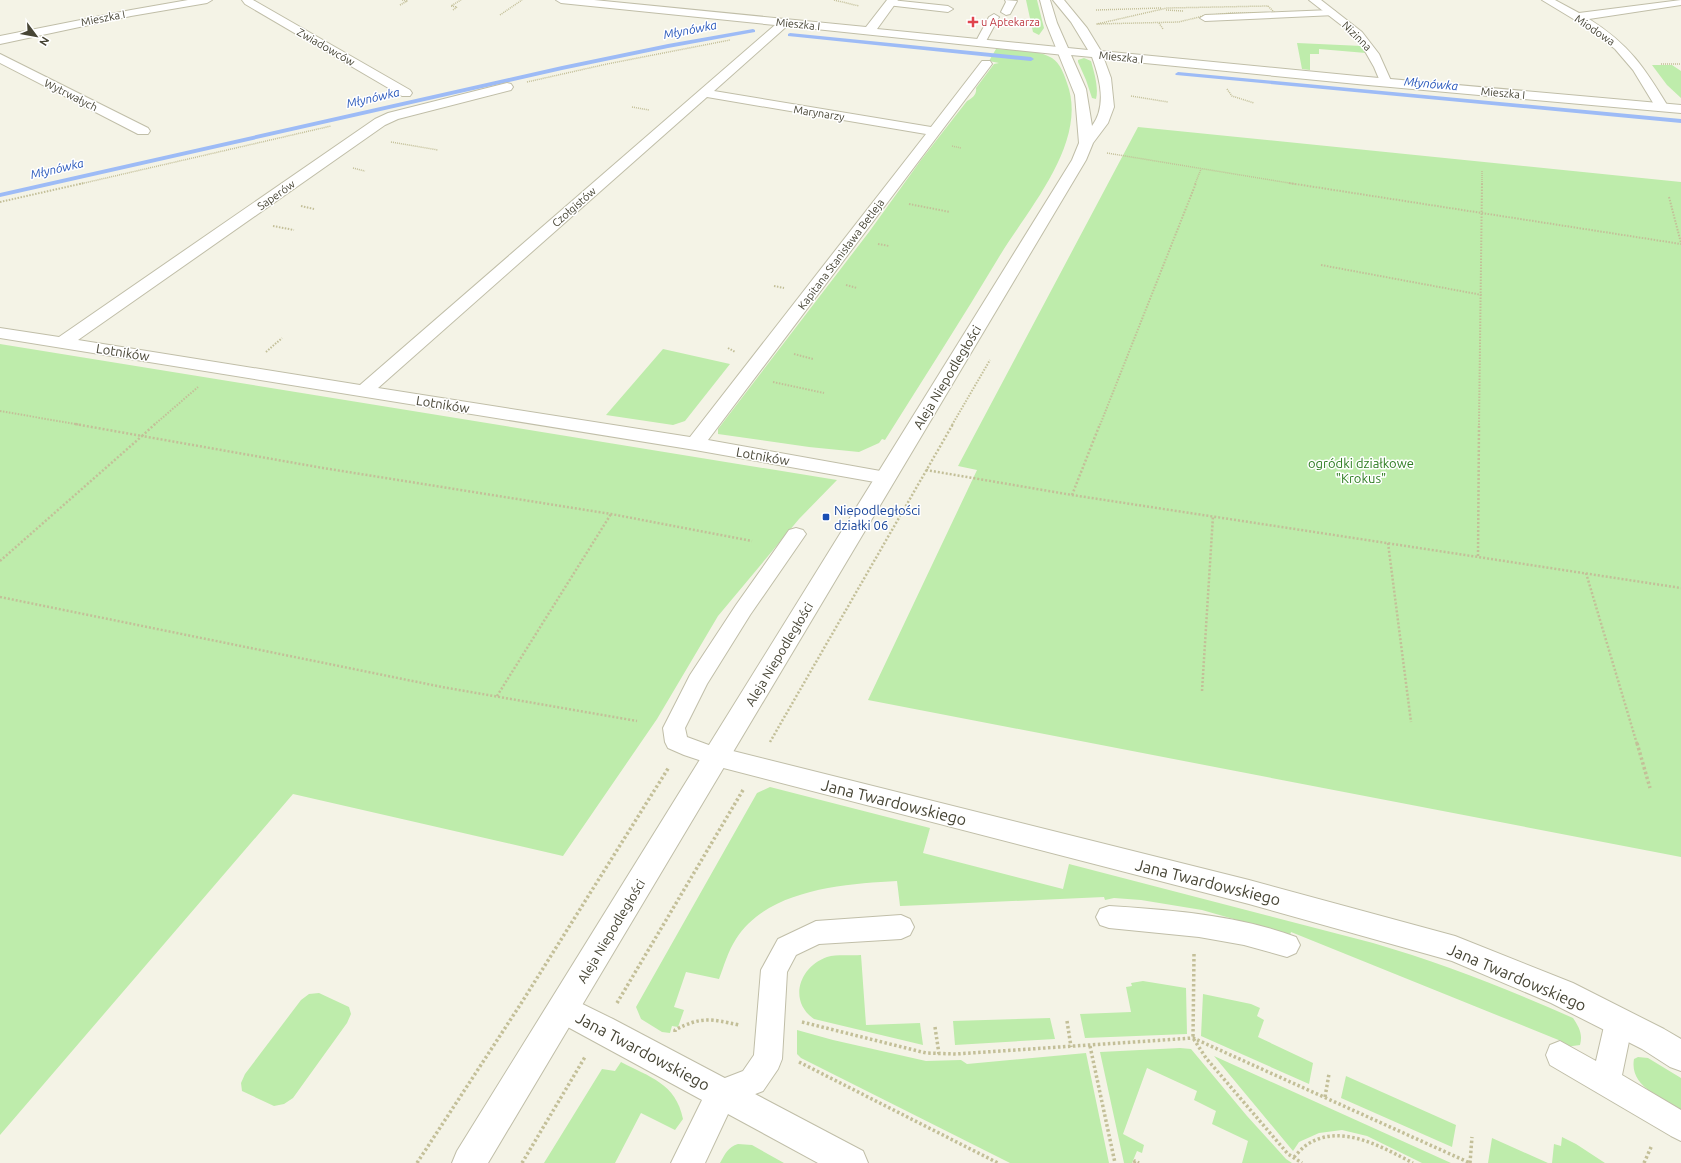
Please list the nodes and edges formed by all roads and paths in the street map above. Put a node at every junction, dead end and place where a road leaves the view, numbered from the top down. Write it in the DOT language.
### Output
graph roads {
  1 [pos="207,0"];
  2 [pos="248,0"];
  3 [pos="402,0"];
  4 [pos="461,0"];
  5 [pos="522,0"];
  6 [pos="561,0"];
  7 [pos="834,0"];
  8 [pos="1010,0"];
  9 [pos="1045,0"];
  10 [pos="1058,0"];
  11 [pos="1314,0"];
  12 [pos="1547,0"];
  13 [pos="892,2"];
  14 [pos="1681,2"];
  15 [pos="400,6"];
  16 [pos="1161,6"];
  17 [pos="1128,7"];
  18 [pos="865,8"];
  19 [pos="1163,8"];
  20 [pos="1167,8"];
  21 [pos="948,9"];
  22 [pos="1130,9"];
  23 [pos="452,10"];
  24 [pos="1090,10"];
  25 [pos="1006,12"];
  26 [pos="1331,13"];
  27 [pos="500,15"];
  28 [pos="994,17"];
  29 [pos="1577,17"];
  30 [pos="1204,18"];
  31 [pos="1158,22"];
  32 [pos="782,25"];
  33 [pos="1163,29"];
  34 [pos="869,31"];
  35 [pos="0,40"];
  36 [pos="732,40"];
  37 [pos="980,42"];
  38 [pos="1064,51"];
  39 [pos="1098,55"];
  40 [pos="0,58"];
  41 [pos="986,64"];
  42 [pos="1386,83"];
  43 [pos="1224,84"];
  44 [pos="507,87"];
  45 [pos="406,93"];
  46 [pos="703,94"];
  47 [pos="1130,96"];
  48 [pos="1168,102"];
  49 [pos="1254,103"];
  50 [pos="1663,108"];
  51 [pos="1681,109"];
  52 [pos="333,126"];
  53 [pos="143,131"];
  54 [pos="934,131"];
  55 [pos="358,137"];
  56 [pos="1086,144"];
  57 [pos="438,150"];
  58 [pos="1103,160"];
  59 [pos="1201,169"];
  60 [pos="1482,170"];
  61 [pos="1669,198"];
  62 [pos="882,199"];
  63 [pos="0,202"];
  64 [pos="950,212"];
  65 [pos="1483,213"];
  66 [pos="1681,244"];
  67 [pos="1321,265"];
  68 [pos="1482,295"];
  69 [pos="0,333"];
  70 [pos="64,342"];
  71 [pos="994,353"];
  72 [pos="747,376"];
  73 [pos="201,384"];
  74 [pos="364,391"];
  75 [pos="824,393"];
  76 [pos="0,411"];
  77 [pos="142,436"];
  78 [pos="695,444"];
  79 [pos="927,470"];
  80 [pos="890,471"];
  81 [pos="1072,495"];
  82 [pos="611,514"];
  83 [pos="1213,516"];
  84 [pos="796,534"];
  85 [pos="752,541"];
  86 [pos="1388,543"];
  87 [pos="1478,556"];
  88 [pos="0,561"];
  89 [pos="1586,573"];
  90 [pos="1681,588"];
  91 [pos="0,598"];
  92 [pos="1202,691"];
  93 [pos="497,696"];
  94 [pos="637,721"];
  95 [pos="1411,722"];
  96 [pos="683,745"];
  97 [pos="717,757"];
  98 [pos="756,767"];
  99 [pos="1650,788"];
  100 [pos="1109,917"];
  101 [pos="901,927"];
  102 [pos="1287,945"];
  103 [pos="1194,953"];
  104 [pos="564,1009"];
  105 [pos="771,1019"];
  106 [pos="1067,1021"];
  107 [pos="1619,1022"];
  108 [pos="935,1027"];
  109 [pos="602,1029"];
  110 [pos="671,1037"];
  111 [pos="1193,1038"];
  112 [pos="1090,1046"];
  113 [pos="1071,1047"];
  114 [pos="939,1054"];
  115 [pos="1560,1055"];
  116 [pos="1681,1056"];
  117 [pos="794,1059"];
  118 [pos="1329,1074"];
  119 [pos="1606,1081"];
  120 [pos="722,1093"];
  121 [pos="1325,1097"];
  122 [pos="1681,1126"];
  123 [pos="1472,1137"];
  124 [pos="1655,1140"];
  125 [pos="1294,1157"];
  126 [pos="417,1163"];
  127 [pos="469,1163"];
  128 [pos="522,1163"];
  129 [pos="688,1163"];
  130 [pos="851,1163"];
  131 [pos="998,1163"];
  132 [pos="1115,1163"];
  133 [pos="1134,1163"];
  134 [pos="1139,1163"];
  135 [pos="1302,1163"];
  136 [pos="1413,1163"];
  137 [pos="1470,1163"];
  138 [pos="1644,1163"];
  1 -- 35 [label="street, Mieszka I"];
  2 -- 45 [label="street, Zwiadowców"];
  3 -- 15 [label="path"];
  4 -- 23 [label="path"];
  5 -- 27 [label="path"];
  6 -- 32 [label="street, Mieszka I"];
  7 -- 18 [label="path"];
  8 -- 25 [label="lane"];
  9 -- 38 [label="street, Aleja Niepodległości"];
  10 -- 39 [label="street, Aleja Niepodległości"];
  11 -- 26 [label="street, Nizinna"];
  12 -- 29 [label="street, Miodowa"];
  13 -- 21 [label="lane"];
  13 -- 34 [label="street"];
  14 -- 29 [label="street"];
  16 -- 19 [label="path"];
  17 -- 22 [label="path"];
  19 -- 20 [label="path"];
  19 -- 22 [label="path"];
  22 -- 24 [label="path"];
  26 -- 30 [label="lane"];
  26 -- 42 [label="street, Nizinna"];
  28 -- 37 [label="lane"];
  29 -- 50 [label="street, Miodowa"];
  31 -- 33 [label="path"];
  32 -- 34 [label="street, Mieszka I"];
  32 -- 46 [label="street, Czołgistów"];
  34 -- 37 [label="street, Mieszka I"];
  36 -- 44 [label="path"];
  37 -- 38 [label="street, Mieszka I"];
  38 -- 39 [label="street, Mieszka I"];
  38 -- 56 [label="street, Aleja Niepodległości"];
  39 -- 42 [label="street, Mieszka I"];
  39 -- 56 [label="street, Aleja Niepodległości"];
  40 -- 53 [label="street, Wytrwałych"];
  41 -- 54 [label="street, Kapitana Stanisława Betleja"];
  42 -- 50 [label="street, Mieszka I"];
  43 -- 49 [label="path"];
  44 -- 55 [label="street, Saperów"];
  46 -- 54 [label="street, Marynarzy"];
  46 -- 74 [label="street, Czołgistów"];
  47 -- 48 [label="path"];
  50 -- 51 [label="street, Mieszka I"];
  52 -- 63 [label="path"];
  54 -- 62 [label="street, Kapitana Stanisława Betleja"];
  55 -- 57 [label="path"];
  55 -- 70 [label="street, Saperów"];
  56 -- 80 [label="street, Aleja Niepodległości"];
  58 -- 59 [label="path"];
  59 -- 65 [label="path"];
  59 -- 81 [label="path"];
  60 -- 65 [label="path"];
  61 -- 66 [label="path"];
  62 -- 64 [label="path"];
  62 -- 72 [label="street, Kapitana Stanisława Betleja"];
  65 -- 66 [label="path"];
  65 -- 68 [label="path"];
  67 -- 68 [label="path"];
  68 -- 87 [label="path"];
  69 -- 70 [label="street, Lotników"];
  70 -- 74 [label="street, Lotników"];
  71 -- 79 [label="path"];
  72 -- 75 [label="path"];
  72 -- 78 [label="street, Kapitana Stanisława Betleja"];
  73 -- 77 [label="path"];
  74 -- 78 [label="street, Lotników"];
  76 -- 77 [label="path"];
  77 -- 82 [label="path"];
  77 -- 88 [label="path"];
  78 -- 80 [label="street, Lotników"];
  79 -- 80 [label="path"];
  79 -- 81 [label="path"];
  79 -- 98 [label="path"];
  80 -- 97 [label="street, Aleja Niepodległości"];
  81 -- 83 [label="path"];
  82 -- 85 [label="path"];
  82 -- 93 [label="path"];
  83 -- 86 [label="path"];
  83 -- 92 [label="path"];
  84 -- 96 [label="lane"];
  86 -- 87 [label="path"];
  86 -- 95 [label="path"];
  87 -- 89 [label="path"];
  89 -- 90 [label="path"];
  89 -- 99 [label="path"];
  91 -- 93 [label="path"];
  93 -- 94 [label="path"];
  96 -- 97 [label="lane"];
  96 -- 126 [label="path"];
  97 -- 98 [label="street, Jana Twardowskiego"];
  97 -- 104 [label="street, Aleja Niepodległości"];
  98 -- 107 [label="street, Jana Twardowskiego"];
  98 -- 109 [label="path"];
  100 -- 102 [label="lane"];
  101 -- 105 [label="lane"];
  103 -- 111 [label="path"];
  104 -- 109 [label="street, Jana Twardowskiego"];
  104 -- 127 [label="street, Aleja Niepodległości"];
  105 -- 110 [label="path"];
  105 -- 114 [label="path"];
  105 -- 120 [label="lane"];
  106 -- 113 [label="path"];
  107 -- 116 [label="street, Jana Twardowskiego"];
  107 -- 119 [label="lane"];
  108 -- 114 [label="path"];
  109 -- 120 [label="street, Jana Twardowskiego"];
  109 -- 128 [label="path"];
  111 -- 112 [label="path"];
  111 -- 121 [label="path"];
  111 -- 125 [label="path"];
  112 -- 113 [label="path"];
  112 -- 132 [label="path"];
  113 -- 114 [label="path"];
  115 -- 119 [label="lane"];
  117 -- 131 [label="path"];
  118 -- 121 [label="path"];
  119 -- 122 [label="lane"];
  120 -- 129 [label="street, Jana Twardowskiego"];
  120 -- 130 [label="street, Jana Twardowskiego"];
  121 -- 137 [label="path"];
  123 -- 137 [label="path"];
  124 -- 138 [label="path"];
  125 -- 135 [label="path"];
  125 -- 136 [label="path"];
  133 -- 134 [label="path"];
}
